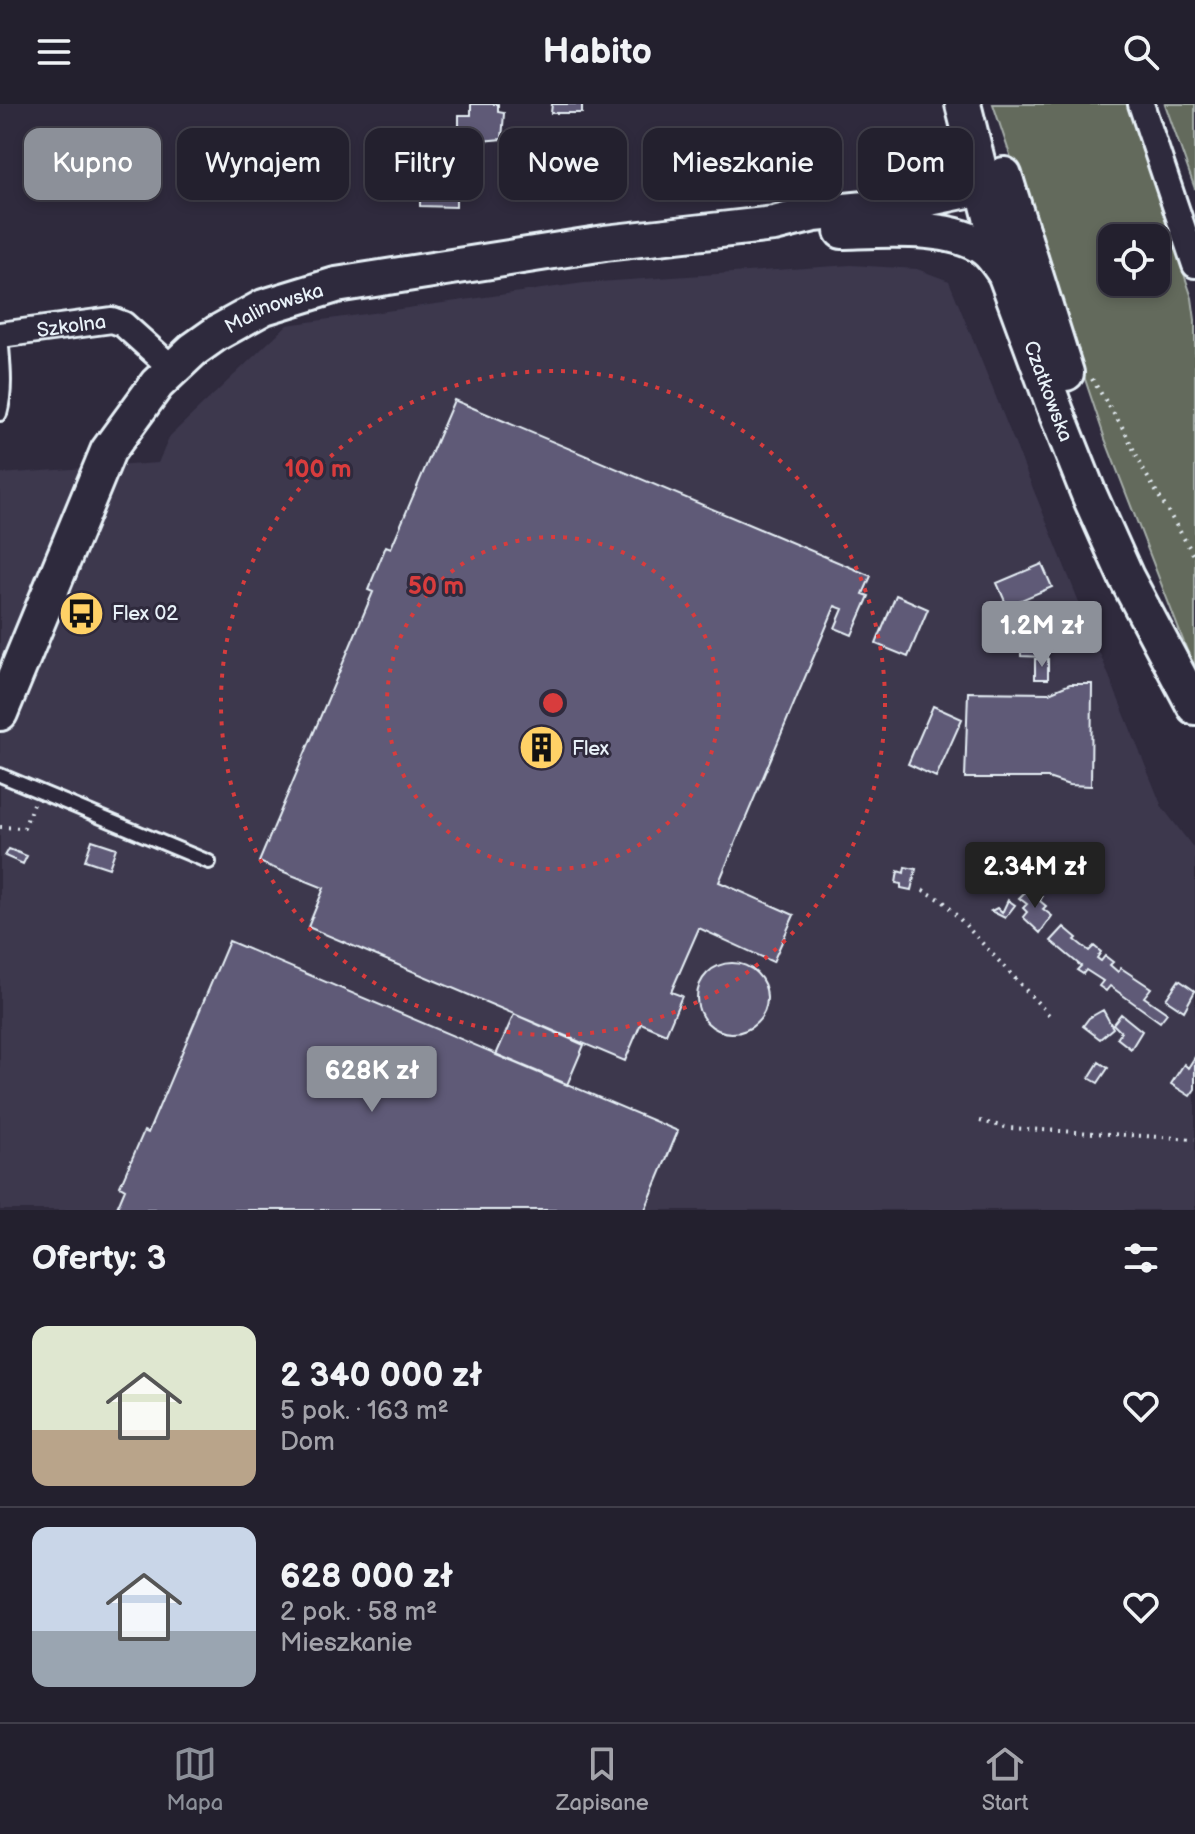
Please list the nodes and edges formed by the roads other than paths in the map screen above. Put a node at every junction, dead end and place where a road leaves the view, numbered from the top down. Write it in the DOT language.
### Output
graph roads {
  1 [pos="963,104"];
  2 [pos="982,104"];
  3 [pos="1141,104"];
  4 [pos="998,199"];
  5 [pos="774,224"];
  6 [pos="905,230"];
  7 [pos="1195,265"];
  8 [pos="1005,273"];
  9 [pos="1,335"];
  10 [pos="173,369"];
  11 [pos="0,414"];
  12 [pos="1173,662"];
  13 [pos="1195,707"];
  14 [pos="0,713"];
  15 [pos="0,775"];
  16 [pos="209,862"];
  1 -- 4 [label="street, Czatkowska"];
  2 -- 4 [label="street, Czatkowska"];
  3 -- 7 [label="street"];
  4 -- 5 [label="street, Malinowska"];
  4 -- 6 [label="street, Malinowska"];
  4 -- 8 [label="street, Czatkowska"];
  4 -- 12 [label="street, Czatkowska"];
  5 -- 6 [label="street, Malinowska"];
  5 -- 10 [label="street, Malinowska"];
  6 -- 8 [label="street, Malinowska"];
  8 -- 12 [label="street, Czatkowska"];
  9 -- 10 [label="street, Szkolna"];
  9 -- 11 [label="lane"];
  10 -- 14 [label="street, Malinowska"];
  12 -- 13 [label="street, Czatkowska"];
  15 -- 16 [label="lane"];
}
